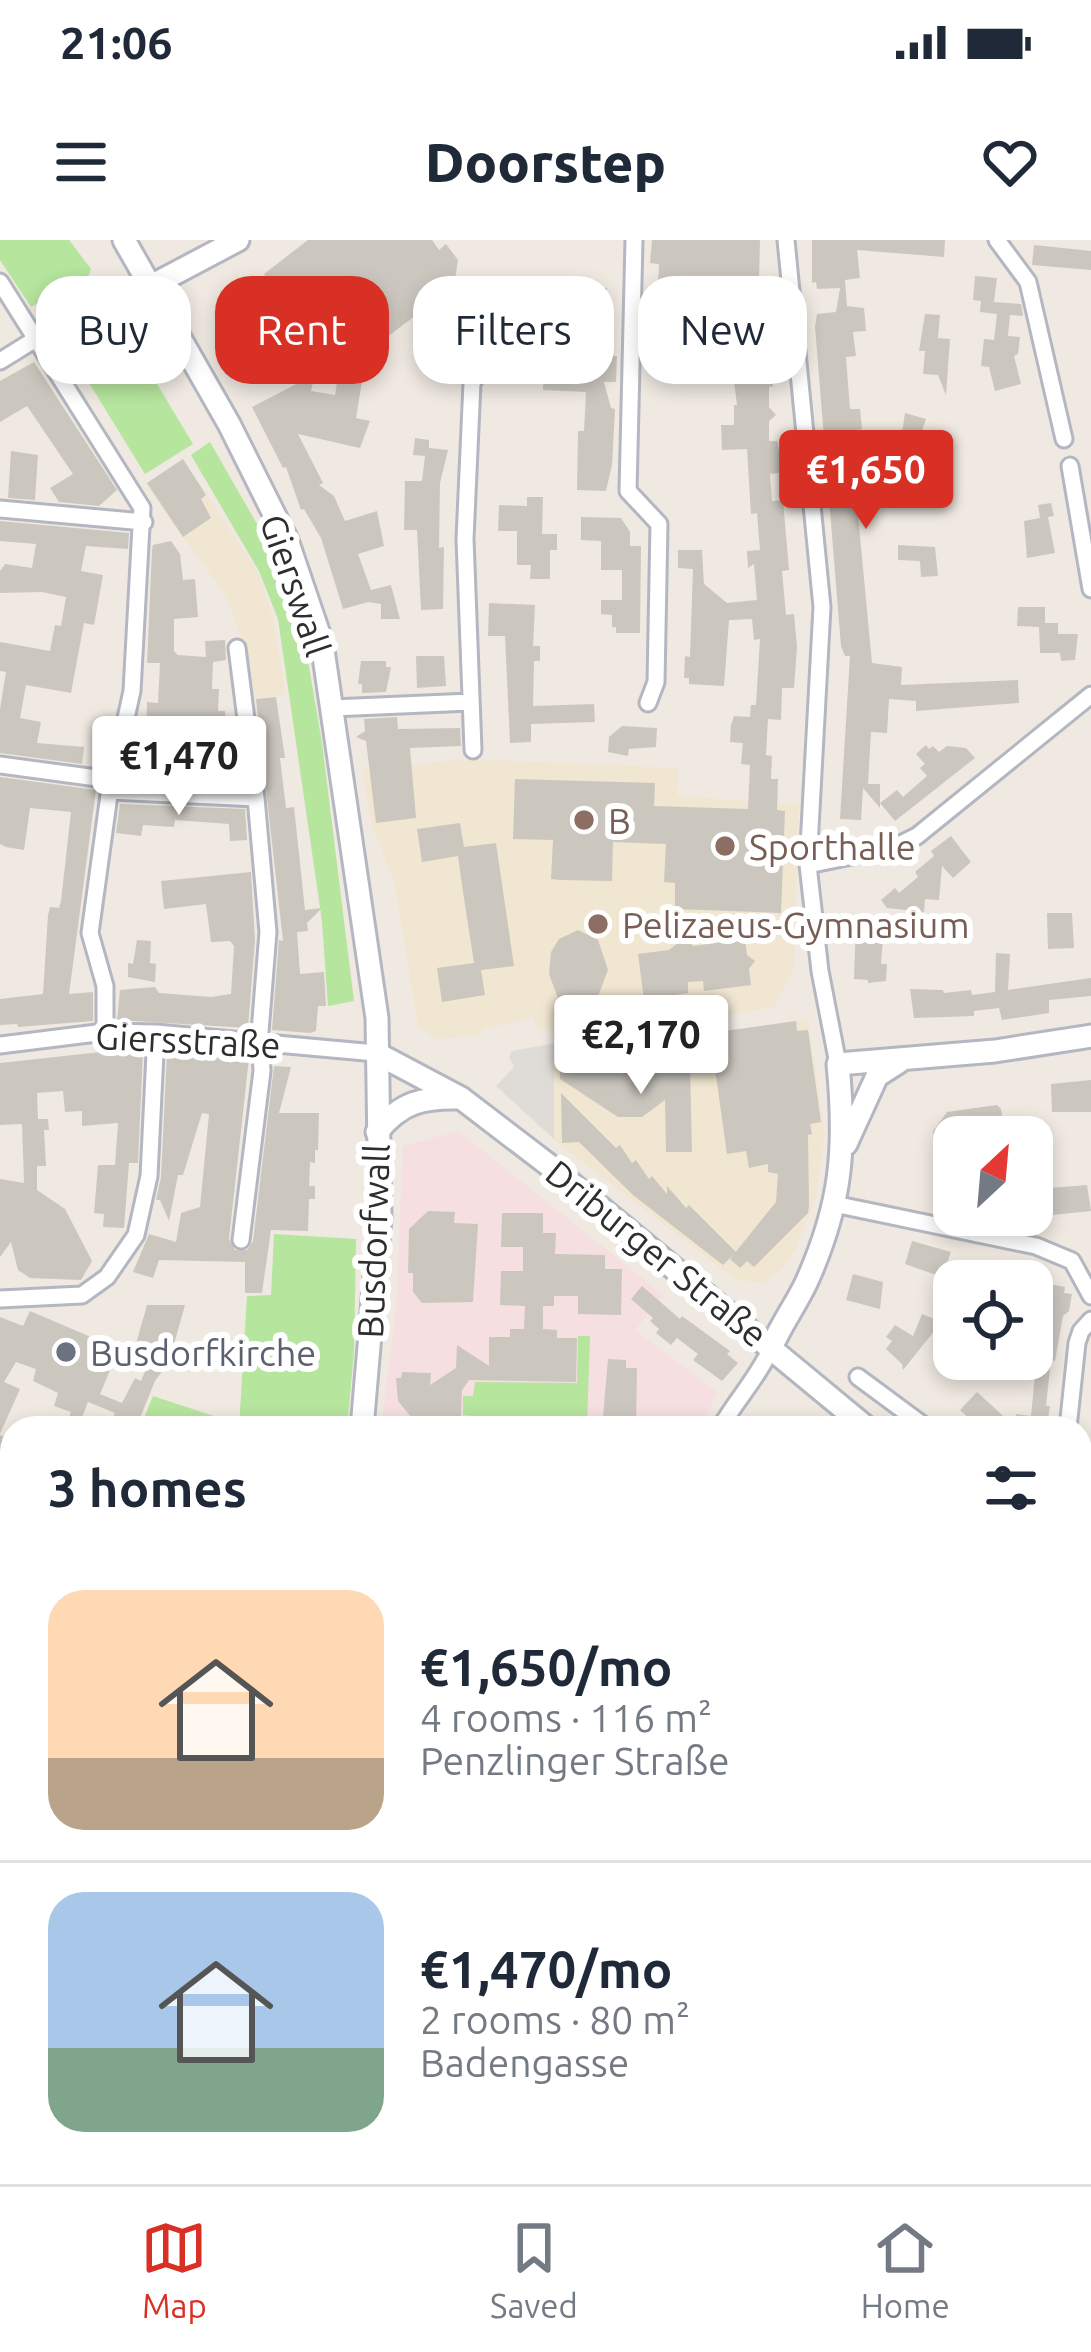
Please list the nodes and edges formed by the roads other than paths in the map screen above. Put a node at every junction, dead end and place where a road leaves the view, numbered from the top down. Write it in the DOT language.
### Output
graph roads {
  1 [pos="124,240"];
  2 [pos="238,240"];
  3 [pos="634,240"];
  4 [pos="786,240"];
  5 [pos="997,240"];
  6 [pos="145,276"];
  7 [pos="170,276"];
  8 [pos="0,282"];
  9 [pos="34,340"];
  10 [pos="191,357"];
  11 [pos="1,358"];
  12 [pos="472,384"];
  13 [pos="1064,439"];
  14 [pos="1070,466"];
  15 [pos="0,509"];
  16 [pos="143,522"];
  17 [pos="1091,589"];
  18 [pos="237,648"];
  19 [pos="1091,695"];
  20 [pos="471,702"];
  21 [pos="648,703"];
  22 [pos="332,708"];
  23 [pos="473,750"];
  24 [pos="0,765"];
  25 [pos="111,786"];
  26 [pos="256,798"];
  27 [pos="808,866"];
  28 [pos="105,1032"];
  29 [pos="156,1033"];
  30 [pos="1091,1036"];
  31 [pos="260,1042"];
  32 [pos="0,1045"];
  33 [pos="376,1053"];
  34 [pos="904,1058"];
  35 [pos="838,1064"];
  36 [pos="461,1098"];
  37 [pos="377,1132"];
  38 [pos="844,1149"];
  39 [pos="834,1204"];
  40 [pos="242,1240"];
  41 [pos="1091,1296"];
  42 [pos="0,1299"];
  43 [pos="1091,1320"];
  44 [pos="772,1346"];
  45 [pos="858,1377"];
  46 [pos="363,1416"];
  47 [pos="727,1416"];
  48 [pos="853,1416"];
  49 [pos="911,1416"];
  50 [pos="1069,1416"];
  1 -- 6 [label="main road, Gierswall"];
  2 -- 7 [label="main road"];
  3 -- 21 [label="street"];
  4 -- 27 [label="street"];
  5 -- 13 [label="street"];
  8 -- 9 [label="street"];
  9 -- 11 [label="street"];
  9 -- 16 [label="street"];
  10 -- 22 [label="main road, Gierswall"];
  12 -- 20 [label="street"];
  14 -- 17 [label="street"];
  15 -- 16 [label="street"];
  16 -- 25 [label="street"];
  18 -- 26 [label="street"];
  19 -- 27 [label="street"];
  20 -- 22 [label="street"];
  20 -- 23 [label="street"];
  22 -- 33 [label="main road, Gierswall"];
  24 -- 25 [label="street"];
  25 -- 26 [label="street"];
  25 -- 28 [label="street"];
  26 -- 31 [label="street"];
  27 -- 35 [label="street"];
  28 -- 29 [label="street, Giersstraße"];
  28 -- 32 [label="street, Giersstraße"];
  29 -- 31 [label="street, Giersstraße"];
  29 -- 42 [label="street"];
  30 -- 34 [label="main road"];
  31 -- 33 [label="street, Giersstraße"];
  31 -- 40 [label="street"];
  33 -- 36 [label="main road, Driburger Straße"];
  33 -- 37 [label="main road, Busdorfwall"];
  34 -- 35 [label="main road"];
  34 -- 38 [label="main road"];
  35 -- 38 [label="main road"];
  36 -- 37 [label="main road"];
  36 -- 44 [label="main road, Driburger Straße"];
  37 -- 46 [label="main road, Busdorfwall"];
  38 -- 39 [label="main road"];
  39 -- 41 [label="street"];
  39 -- 44 [label="main road"];
  43 -- 50 [label="street"];
  44 -- 47 [label="street"];
  44 -- 48 [label="main road, Driburger Straße"];
  45 -- 49 [label="street"];
}
